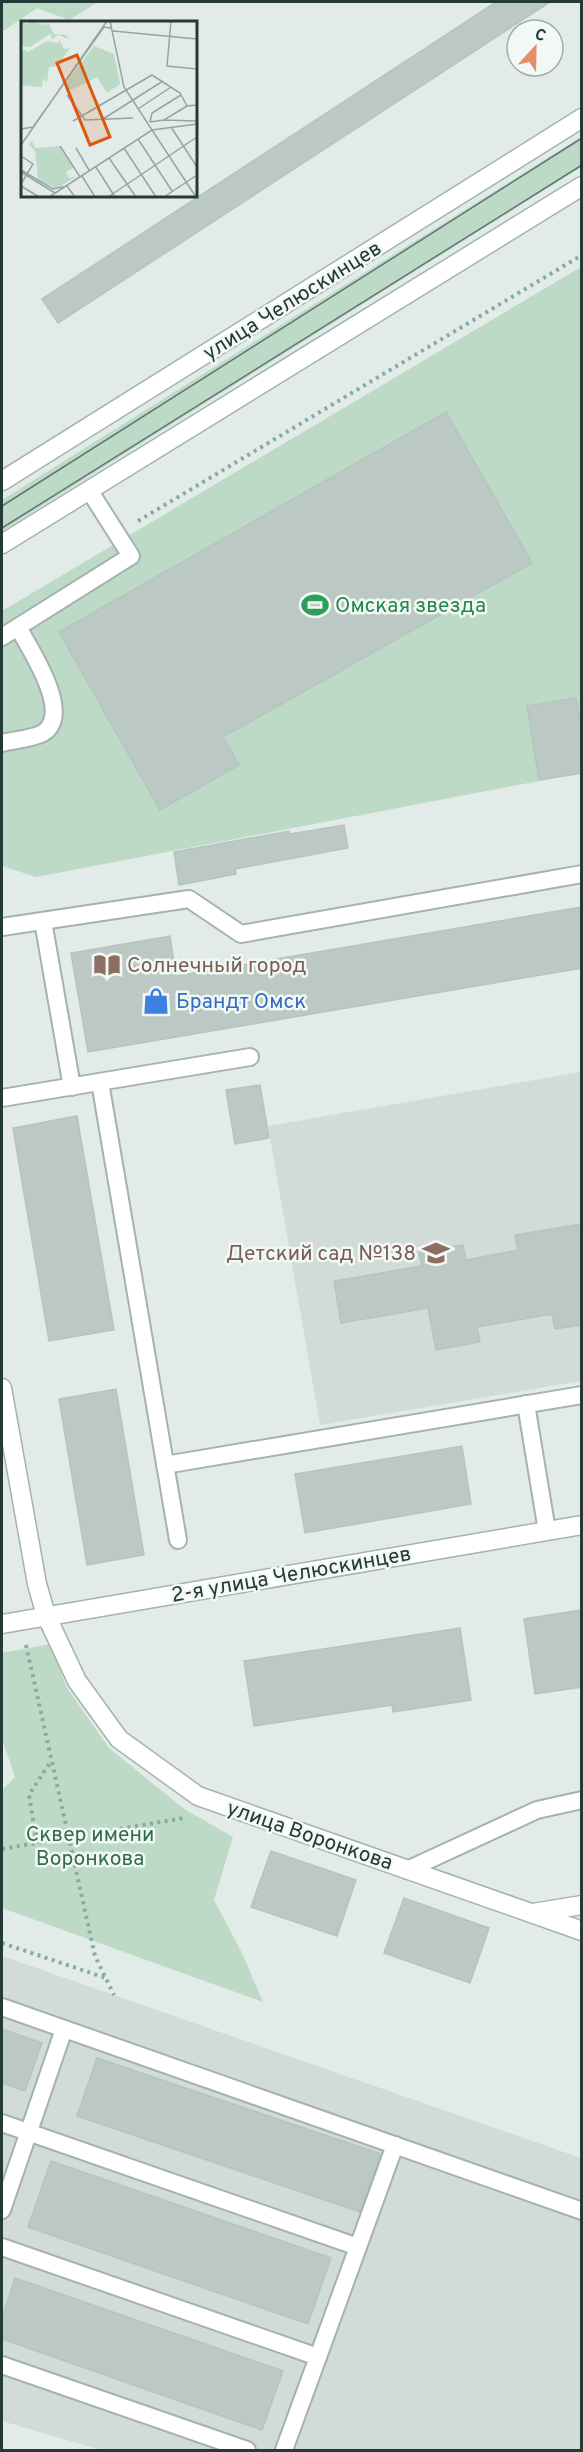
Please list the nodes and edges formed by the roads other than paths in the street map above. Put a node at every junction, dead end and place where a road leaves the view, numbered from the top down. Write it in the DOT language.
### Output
graph roads {
  1 [pos="582,118"];
  2 [pos="582,186"];
  3 [pos="2,481"];
  4 [pos="89,490"];
  5 [pos="2,544"];
  6 [pos="18,627"];
  7 [pos="2,637"];
  8 [pos="2,743"];
  9 [pos="582,874"];
  10 [pos="43,921"];
  11 [pos="2,927"];
  12 [pos="250,1056"];
  13 [pos="100,1082"];
  14 [pos="72,1087"];
  15 [pos="2,1098"];
  16 [pos="2,1388"];
  17 [pos="582,1395"];
  18 [pos="525,1404"];
  19 [pos="165,1465"];
  20 [pos="582,1525"];
  21 [pos="547,1531"];
  22 [pos="178,1540"];
  23 [pos="46,1615"];
  24 [pos="2,1624"];
  25 [pos="582,1800"];
  26 [pos="407,1869"];
  27 [pos="582,1905"];
  28 [pos="530,1913"];
  29 [pos="582,1931"];
  30 [pos="2,2007"];
  31 [pos="64,2030"];
  32 [pos="2,2123"];
  33 [pos="28,2132"];
  34 [pos="394,2145"];
  35 [pos="2,2210"];
  36 [pos="582,2211"];
  37 [pos="2,2247"];
  38 [pos="358,2247"];
  39 [pos="318,2357"];
  40 [pos="2,2365"];
  41 [pos="247,2451"];
  42 [pos="284,2451"];
  1 -- 3 [label="street, улица Челюскинцев"];
  2 -- 4 [label="street"];
  4 -- 5 [label="street"];
  4 -- 6 [label="lane"];
  6 -- 7 [label="lane"];
  6 -- 8 [label="lane"];
  9 -- 10 [label="lane"];
  10 -- 11 [label="lane"];
  10 -- 14 [label="lane"];
  12 -- 13 [label="lane"];
  13 -- 14 [label="lane"];
  13 -- 19 [label="lane"];
  14 -- 15 [label="lane"];
  16 -- 23 [label="street, улица Воронкова"];
  17 -- 18 [label="lane"];
  18 -- 19 [label="lane"];
  18 -- 21 [label="lane"];
  19 -- 22 [label="lane"];
  20 -- 21 [label="street, 2-я улица Челюскинцев"];
  21 -- 23 [label="street, 2-я улица Челюскинцев"];
  23 -- 24 [label="street, 2-я улица Челюскинцев"];
  23 -- 26 [label="street, улица Воронкова"];
  25 -- 26 [label="lane"];
  26 -- 28 [label="street, улица Воронкова"];
  27 -- 28 [label="street"];
  28 -- 29 [label="street, улица Воронкова"];
  30 -- 31 [label="lane"];
  31 -- 33 [label="lane"];
  31 -- 34 [label="lane"];
  32 -- 33 [label="lane"];
  33 -- 35 [label="lane"];
  33 -- 38 [label="lane"];
  34 -- 36 [label="lane"];
  34 -- 38 [label="lane"];
  37 -- 39 [label="lane"];
  38 -- 39 [label="lane"];
  39 -- 42 [label="lane"];
  40 -- 41 [label="lane"];
}
